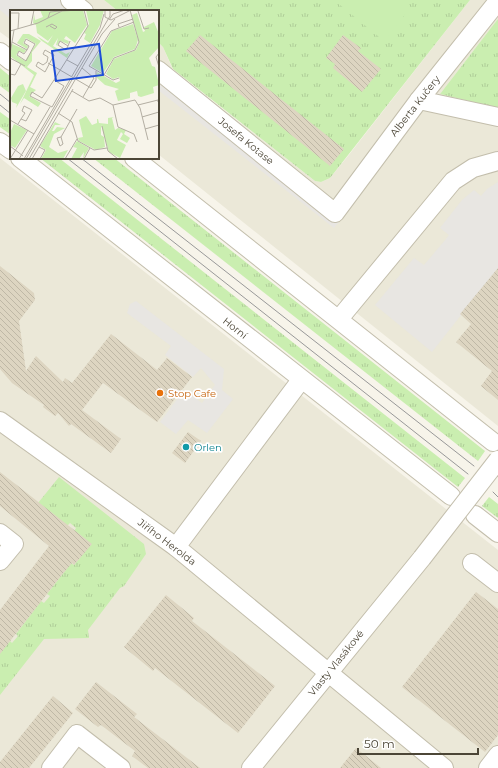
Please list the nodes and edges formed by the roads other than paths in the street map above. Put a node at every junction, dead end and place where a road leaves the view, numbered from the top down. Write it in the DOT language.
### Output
graph roads {
  1 [pos="70,0"];
  2 [pos="498,1"];
  3 [pos="83,10"];
  4 [pos="0,52"];
  5 [pos="10,60"];
  6 [pos="159,71"];
  7 [pos="419,100"];
  8 [pos="498,117"];
  9 [pos="0,142"];
  10 [pos="10,149"];
  11 [pos="21,159"];
  12 [pos="135,159"];
  13 [pos="498,161"];
  14 [pos="335,212"];
  15 [pos="339,319"];
  16 [pos="301,380"];
  17 [pos="0,421"];
  18 [pos="493,442"];
  19 [pos="498,460"];
  20 [pos="451,496"];
  21 [pos="475,515"];
  22 [pos="0,533"];
  23 [pos="498,533"];
  24 [pos="176,547"];
  25 [pos="0,561"];
  26 [pos="472,563"];
  27 [pos="498,583"];
  28 [pos="329,672"];
  29 [pos="498,756"];
  30 [pos="51,768"];
  31 [pos="121,768"];
  32 [pos="251,768"];
  33 [pos="444,768"];
  34 [pos="488,768"];
  1 -- 3 [label="street"];
  2 -- 7 [label="street, Alberta Kučery"];
  4 -- 5 [label="street"];
  6 -- 14 [label="street, Josefa Kotase"];
  7 -- 8 [label="street"];
  7 -- 14 [label="street, Alberta Kučery"];
  9 -- 10 [label="street"];
  11 -- 16 [label="street, Horní"];
  12 -- 15 [label="street"];
  13 -- 15 [label="street"];
  15 -- 18 [label="street"];
  16 -- 20 [label="street, Horní"];
  16 -- 24 [label="street"];
  17 -- 24 [label="street, Jiřího Herolda"];
  19 -- 28 [label="street, Vlasty Vlasákové, bridge"];
  21 -- 23 [label="street"];
  22 -- 25 [label="street"];
  24 -- 28 [label="street, Jiřího Herolda"];
  26 -- 27 [label="street"];
  28 -- 32 [label="street, Vlasty Vlasákové"];
  28 -- 33 [label="street, Jiřího Herolda"];
  29 -- 34 [label="street"];
  30 -- 31 [label="street"];
}
